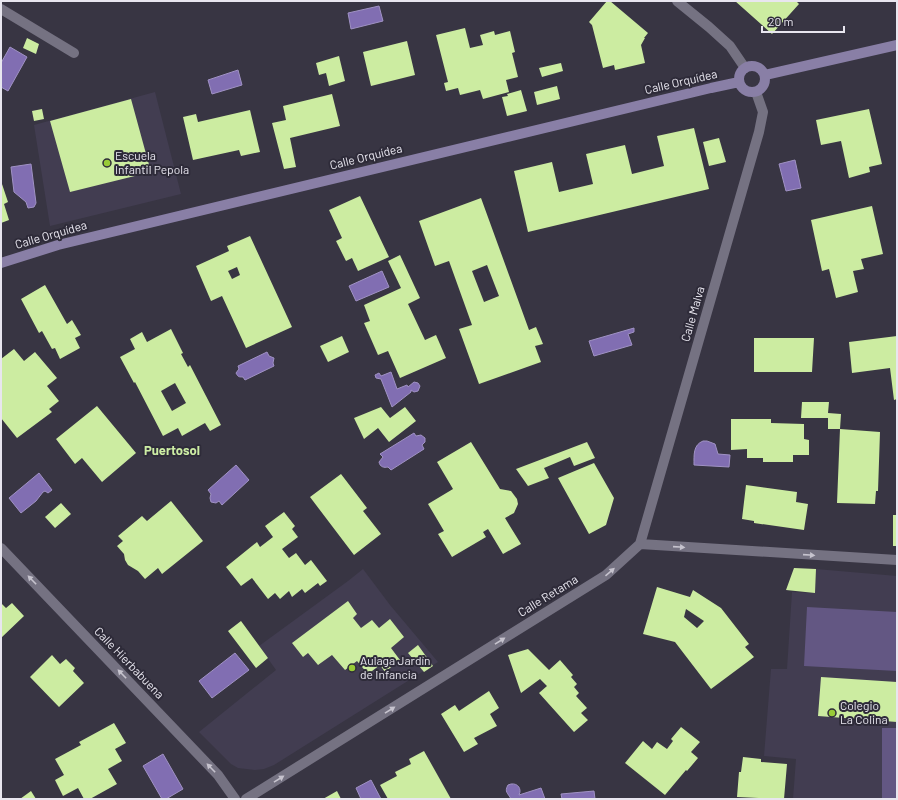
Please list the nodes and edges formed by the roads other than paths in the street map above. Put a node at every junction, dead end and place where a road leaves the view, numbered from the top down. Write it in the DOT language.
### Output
graph roads {
  1 [pos="677,1"];
  2 [pos="1,8"];
  3 [pos="897,45"];
  4 [pos="74,53"];
  5 [pos="745,68"];
  6 [pos="765,75"];
  7 [pos="739,82"];
  8 [pos="756,92"];
  9 [pos="1,263"];
  10 [pos="640,544"];
  11 [pos="1,548"];
  12 [pos="897,560"];
  13 [pos="236,799"];
  14 [pos="246,799"];
  1 -- 5 [label="street"];
  2 -- 4 [label="street"];
  3 -- 6 [label="street"];
  5 -- 6 [label="street"];
  5 -- 7 [label="street"];
  6 -- 8 [label="street"];
  7 -- 8 [label="street"];
  7 -- 9 [label="street, Calle Orquídea"];
  8 -- 10 [label="street, Calle Malva"];
  10 -- 12 [label="street, one-way"];
  14 -- 10 [label="street, Calle Retama, one-way"];
  13 -- 11 [label="street, Calle Hierbabuena, one-way"];
}
